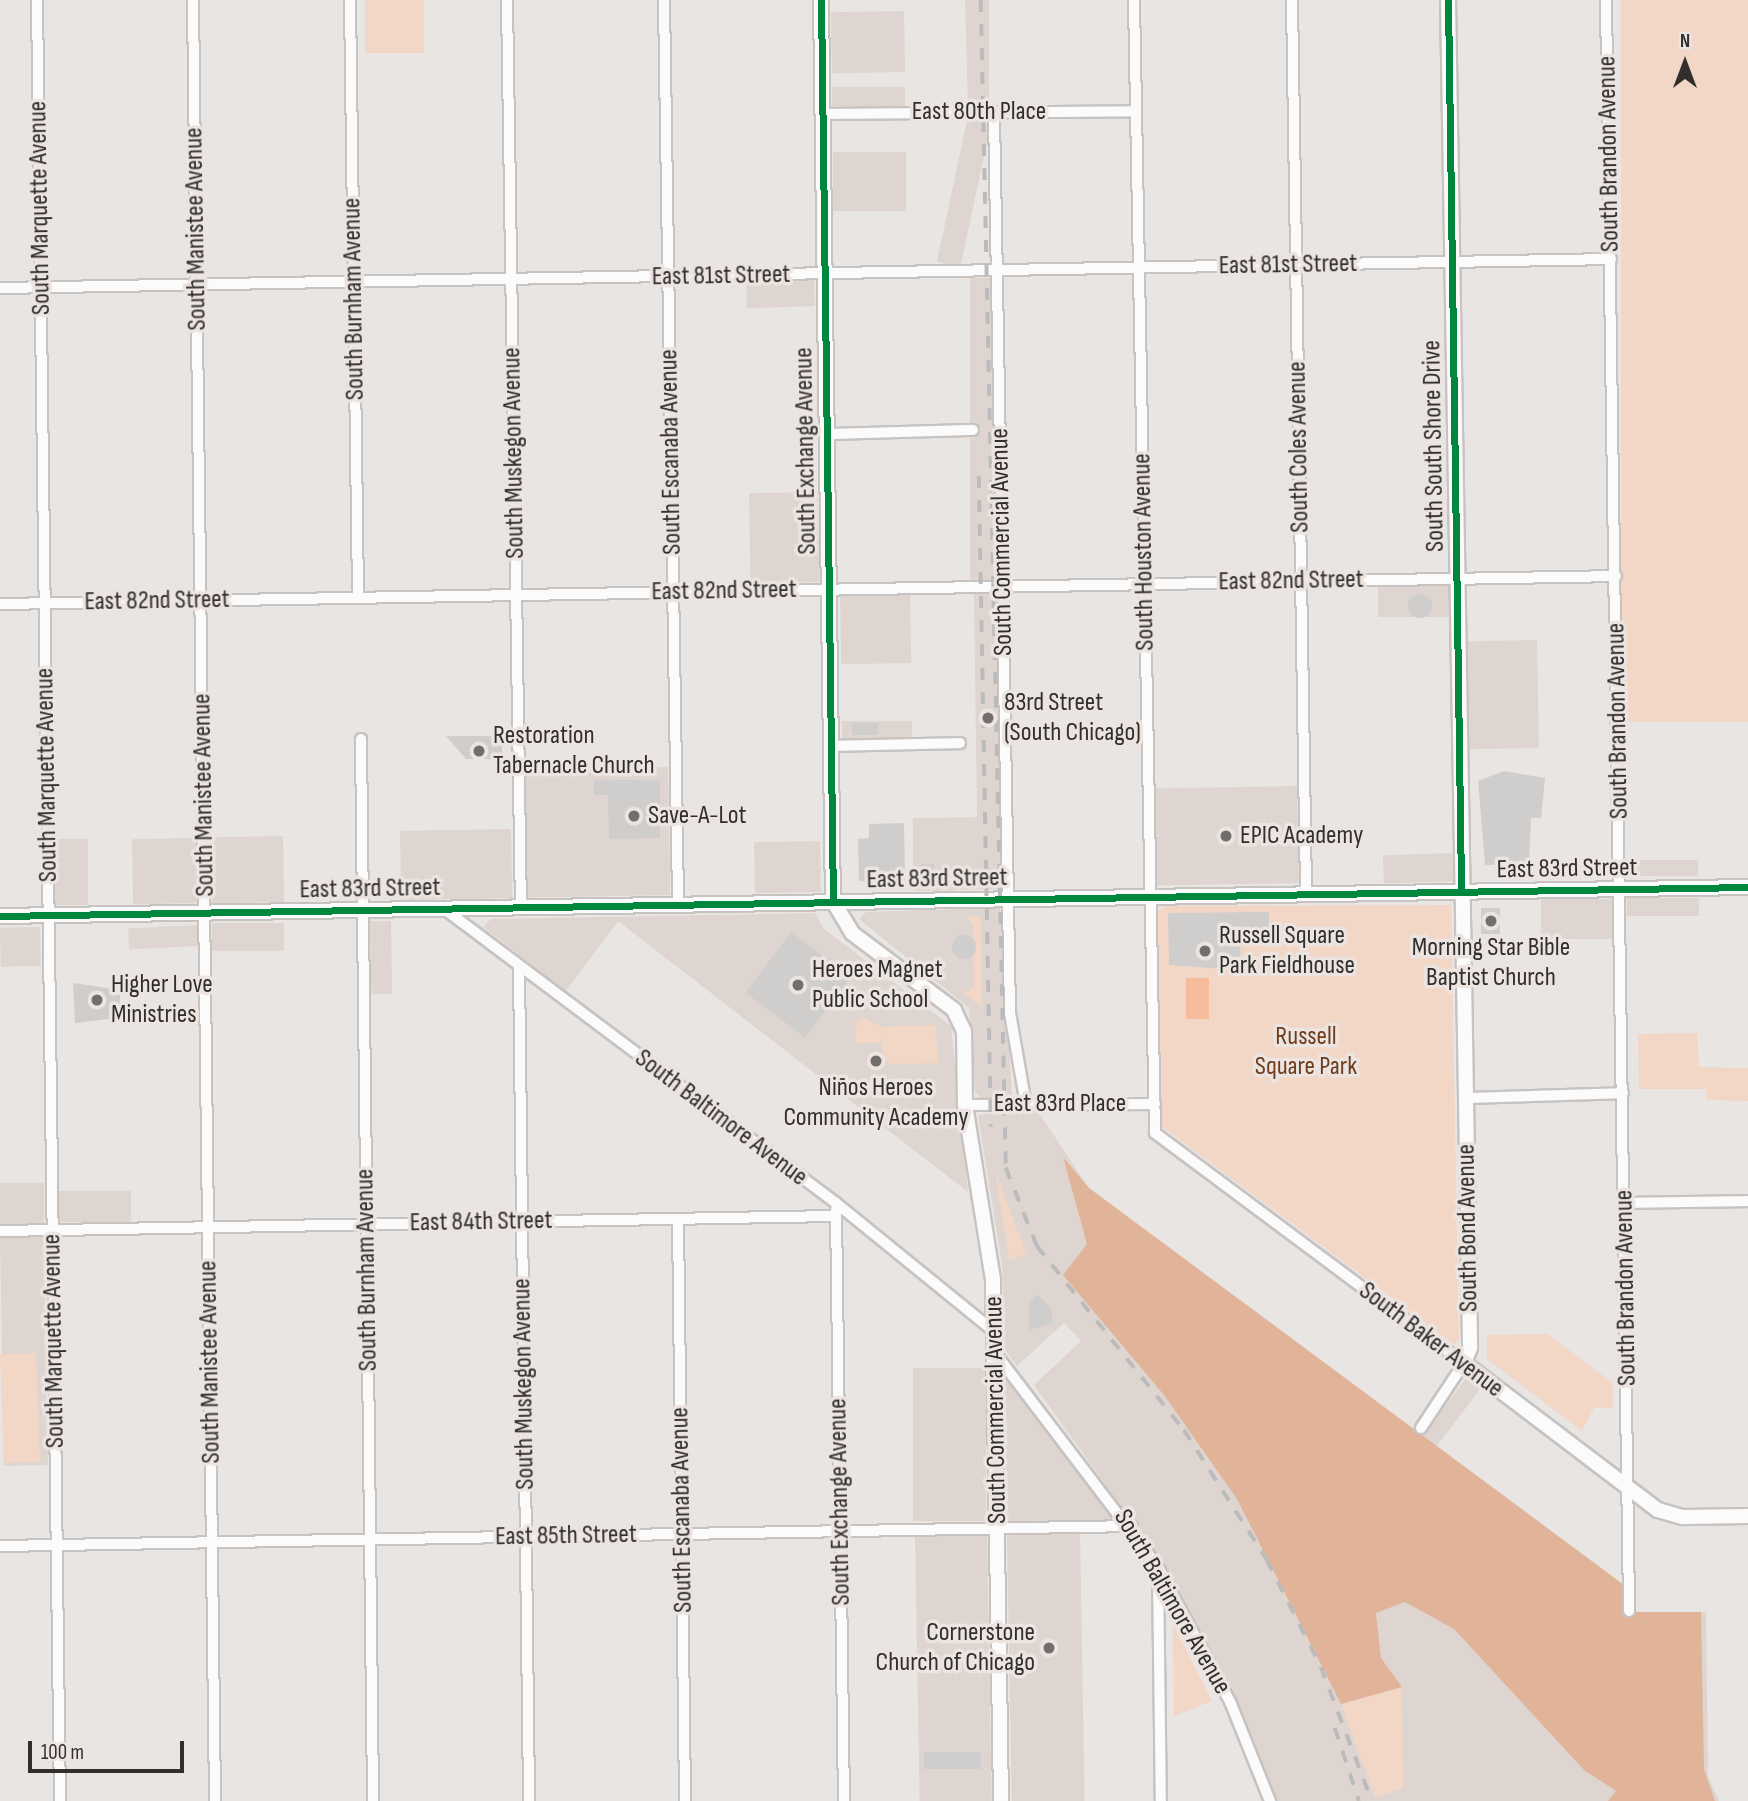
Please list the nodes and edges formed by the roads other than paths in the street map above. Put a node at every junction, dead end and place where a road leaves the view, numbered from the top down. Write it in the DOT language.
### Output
graph roads {
  1 [pos="37,0"];
  2 [pos="193,0"];
  3 [pos="350,0"];
  4 [pos="508,0"];
  5 [pos="664,0"];
  6 [pos="821,0"];
  7 [pos="1134,0"];
  8 [pos="1292,0"];
  9 [pos="1448,0"];
  10 [pos="1606,0"];
  11 [pos="1136,111"];
  12 [pos="822,114"];
  13 [pos="994,114"];
  14 [pos="1611,259"];
  15 [pos="1452,262"];
  16 [pos="1296,265"];
  17 [pos="1139,268"];
  18 [pos="998,271"];
  19 [pos="825,274"];
  20 [pos="667,276"];
  21 [pos="512,279"];
  22 [pos="354,282"];
  23 [pos="197,285"];
  24 [pos="41,287"];
  25 [pos="0,288"];
  26 [pos="973,430"];
  27 [pos="827,434"];
  28 [pos="1616,576"];
  29 [pos="1457,579"];
  30 [pos="1301,581"];
  31 [pos="1145,584"];
  32 [pos="1003,586"];
  33 [pos="829,590"];
  34 [pos="673,592"];
  35 [pos="516,595"];
  36 [pos="358,598"];
  37 [pos="202,600"];
  38 [pos="45,603"];
  39 [pos="0,604"];
  40 [pos="361,739"];
  41 [pos="960,744"];
  42 [pos="831,746"];
  43 [pos="1748,887"];
  44 [pos="1621,889"];
  45 [pos="1461,891"];
  46 [pos="1306,893"];
  47 [pos="1151,895"];
  48 [pos="1008,898"];
  49 [pos="833,901"];
  50 [pos="678,904"];
  51 [pos="521,907"];
  52 [pos="443,908"];
  53 [pos="361,910"];
  54 [pos="205,913"];
  55 [pos="0,916"];
  56 [pos="49,916"];
  57 [pos="519,967"];
  58 [pos="962,1022"];
  59 [pos="1623,1093"];
  60 [pos="1465,1098"];
  61 [pos="1155,1104"];
  62 [pos="965,1105"];
  63 [pos="1026,1105"];
  64 [pos="1748,1201"];
  65 [pos="836,1203"];
  66 [pos="1625,1203"];
  67 [pos="836,1216"];
  68 [pos="678,1219"];
  69 [pos="522,1222"];
  70 [pos="366,1224"];
  71 [pos="209,1227"];
  72 [pos="53,1230"];
  73 [pos="0,1231"];
  74 [pos="995,1332"];
  75 [pos="995,1353"];
  76 [pos="1464,1363"];
  77 [pos="1421,1428"];
  78 [pos="1628,1489"];
  79 [pos="1748,1516"];
  80 [pos="1132,1526"];
  81 [pos="998,1528"];
  82 [pos="841,1531"];
  83 [pos="682,1534"];
  84 [pos="526,1536"];
  85 [pos="369,1539"];
  86 [pos="212,1542"];
  87 [pos="57,1545"];
  88 [pos="0,1546"];
  89 [pos="1158,1567"];
  90 [pos="1629,1611"];
  91 [pos="60,1801"];
  92 [pos="215,1801"];
  93 [pos="373,1801"];
  94 [pos="529,1801"];
  95 [pos="685,1801"];
  96 [pos="844,1801"];
  97 [pos="1001,1801"];
  98 [pos="1161,1801"];
  99 [pos="1270,1801"];
  1 -- 24 [label="street, South Marquette Avenue"];
  2 -- 23 [label="street, South Manistee Avenue"];
  3 -- 22 [label="street, South Burnham Avenue"];
  4 -- 21 [label="street, South Muskegon Avenue"];
  5 -- 20 [label="street, South Escanaba Avenue"];
  6 -- 12 [label="street, South Exchange Avenue"];
  7 -- 11 [label="street, South Houston Avenue"];
  8 -- 16 [label="street, South Coles Avenue"];
  9 -- 15 [label="street, South South Shore Drive"];
  10 -- 14 [label="street, South Brandon Avenue"];
  11 -- 13 [label="street, East 80th Place"];
  11 -- 17 [label="street, South Houston Avenue"];
  12 -- 13 [label="street, East 80th Place"];
  12 -- 19 [label="street, South Exchange Avenue"];
  13 -- 18 [label="street, South Commercial Avenue"];
  14 -- 15 [label="street, East 81st Street"];
  14 -- 28 [label="street, South Brandon Avenue"];
  15 -- 16 [label="street, East 81st Street"];
  15 -- 29 [label="street, South South Shore Drive"];
  16 -- 17 [label="street, East 81st Street"];
  16 -- 30 [label="street, South Coles Avenue"];
  17 -- 18 [label="street, East 81st Street"];
  17 -- 31 [label="street, South Houston Avenue"];
  18 -- 19 [label="street, East 81st Street"];
  18 -- 32 [label="street, South Commercial Avenue"];
  19 -- 20 [label="street, East 81st Street"];
  19 -- 27 [label="street, South Exchange Avenue"];
  20 -- 21 [label="street, East 81st Street"];
  20 -- 34 [label="street, South Escanaba Avenue"];
  21 -- 22 [label="street, East 81st Street"];
  21 -- 35 [label="street, South Muskegon Avenue"];
  22 -- 23 [label="street, East 81st Street"];
  22 -- 36 [label="street, South Burnham Avenue"];
  23 -- 24 [label="street, East 81st Street"];
  23 -- 37 [label="street, South Manistee Avenue"];
  24 -- 25 [label="street, East 81st Street"];
  24 -- 38 [label="street, South Marquette Avenue"];
  26 -- 27 [label="street"];
  27 -- 33 [label="street, South Exchange Avenue"];
  28 -- 29 [label="street, East 82nd Street"];
  28 -- 44 [label="street, South Brandon Avenue"];
  29 -- 30 [label="street, East 82nd Street"];
  29 -- 45 [label="street, South South Shore Drive"];
  30 -- 31 [label="street, East 82nd Street"];
  30 -- 46 [label="street, South Coles Avenue"];
  31 -- 32 [label="street, East 82nd Street"];
  31 -- 47 [label="street, South Houston Avenue"];
  32 -- 33 [label="street, East 82nd Street"];
  32 -- 48 [label="street, South Commercial Avenue"];
  33 -- 34 [label="street, East 82nd Street"];
  33 -- 42 [label="street, South Exchange Avenue"];
  34 -- 35 [label="street, East 82nd Street"];
  34 -- 50 [label="street, South Escanaba Avenue"];
  35 -- 36 [label="street, East 82nd Street"];
  35 -- 51 [label="street, South Muskegon Avenue"];
  36 -- 37 [label="street, East 82nd Street"];
  37 -- 38 [label="street, East 82nd Street"];
  37 -- 54 [label="street, South Manistee Avenue"];
  38 -- 39 [label="street, East 82nd Street"];
  38 -- 56 [label="street, South Marquette Avenue"];
  40 -- 53 [label="street, South Burnham Avenue"];
  41 -- 42 [label="street"];
  42 -- 49 [label="street, South Exchange Avenue"];
  43 -- 44 [label="street, East 83rd Street"];
  44 -- 45 [label="street, East 83rd Street"];
  44 -- 59 [label="street, South Brandon Avenue"];
  45 -- 46 [label="street, East 83rd Street"];
  45 -- 60 [label="street, South South Shore Drive"];
  46 -- 47 [label="street, East 83rd Street"];
  47 -- 48 [label="street, East 83rd Street"];
  47 -- 61 [label="street, South Houston Avenue"];
  48 -- 49 [label="street, East 83rd Street"];
  48 -- 63 [label="street, South Commercial Avenue"];
  49 -- 50 [label="street, East 83rd Street"];
  49 -- 58 [label="street, South Exchange Avenue"];
  50 -- 51 [label="street, East 83rd Street"];
  51 -- 52 [label="street, East 83rd Street"];
  52 -- 53 [label="street, East 83rd Street"];
  52 -- 57 [label="street, South Baltimore Avenue"];
  53 -- 54 [label="street, East 83rd Street"];
  53 -- 70 [label="street, South Burnham Avenue"];
  54 -- 56 [label="street, East 83rd Street"];
  54 -- 71 [label="street, South Manistee Avenue"];
  55 -- 56 [label="street, East 83rd Street"];
  56 -- 72 [label="street, South Marquette Avenue"];
  57 -- 65 [label="street, South Baltimore Avenue"];
  57 -- 69 [label="street, South Muskegon Avenue"];
  58 -- 62 [label="street, South Commercial Avenue"];
  59 -- 60 [label="street"];
  59 -- 66 [label="street, South Brandon Avenue"];
  60 -- 76 [label="street, South Bond Avenue"];
  61 -- 63 [label="street, East 83rd Place"];
  61 -- 76 [label="street, South Baker Avenue"];
  62 -- 63 [label="street, East 83rd Place"];
  62 -- 74 [label="street, South Commercial Avenue"];
  64 -- 66 [label="street"];
  65 -- 67 [label="street, South Exchange Avenue"];
  65 -- 74 [label="street, South Baltimore Avenue"];
  66 -- 78 [label="street, South Brandon Avenue"];
  67 -- 68 [label="street, East 84th Street"];
  67 -- 82 [label="street, South Exchange Avenue"];
  68 -- 69 [label="street, East 84th Street"];
  68 -- 83 [label="street, South Escanaba Avenue"];
  69 -- 70 [label="street, East 84th Street"];
  69 -- 84 [label="street, South Muskegon Avenue"];
  70 -- 71 [label="street, East 84th Street"];
  70 -- 85 [label="street, South Burnham Avenue"];
  71 -- 72 [label="street, East 84th Street"];
  71 -- 86 [label="street, South Manistee Avenue"];
  72 -- 73 [label="street, East 84th Street"];
  72 -- 87 [label="street, South Marquette Avenue"];
  74 -- 75 [label="street, South Commercial Avenue"];
  75 -- 80 [label="street, South Baltimore Avenue"];
  75 -- 81 [label="street, South Commercial Avenue"];
  76 -- 77 [label="street, South Bond Avenue"];
  76 -- 78 [label="street, South Baker Avenue"];
  78 -- 79 [label="street, South Baker Avenue"];
  78 -- 90 [label="street, South Brandon Avenue"];
  80 -- 81 [label="street, East 85th Street"];
  80 -- 89 [label="street, South Baltimore Avenue"];
  81 -- 82 [label="street, East 85th Street"];
  81 -- 97 [label="street, South Commercial Avenue"];
  82 -- 83 [label="street, East 85th Street"];
  82 -- 96 [label="street, South Exchange Avenue"];
  83 -- 84 [label="street, East 85th Street"];
  83 -- 95 [label="street, South Escanaba Avenue"];
  84 -- 85 [label="street, East 85th Street"];
  84 -- 94 [label="street, South Muskegon Avenue"];
  85 -- 86 [label="street, East 85th Street"];
  85 -- 93 [label="street, South Burnham Avenue"];
  86 -- 87 [label="street, East 85th Street"];
  86 -- 92 [label="street, South Manistee Avenue"];
  87 -- 88 [label="street, East 85th Street"];
  87 -- 91 [label="street, South Marquette Avenue"];
  89 -- 98 [label="street"];
  89 -- 99 [label="street, South Baltimore Avenue"];
}
